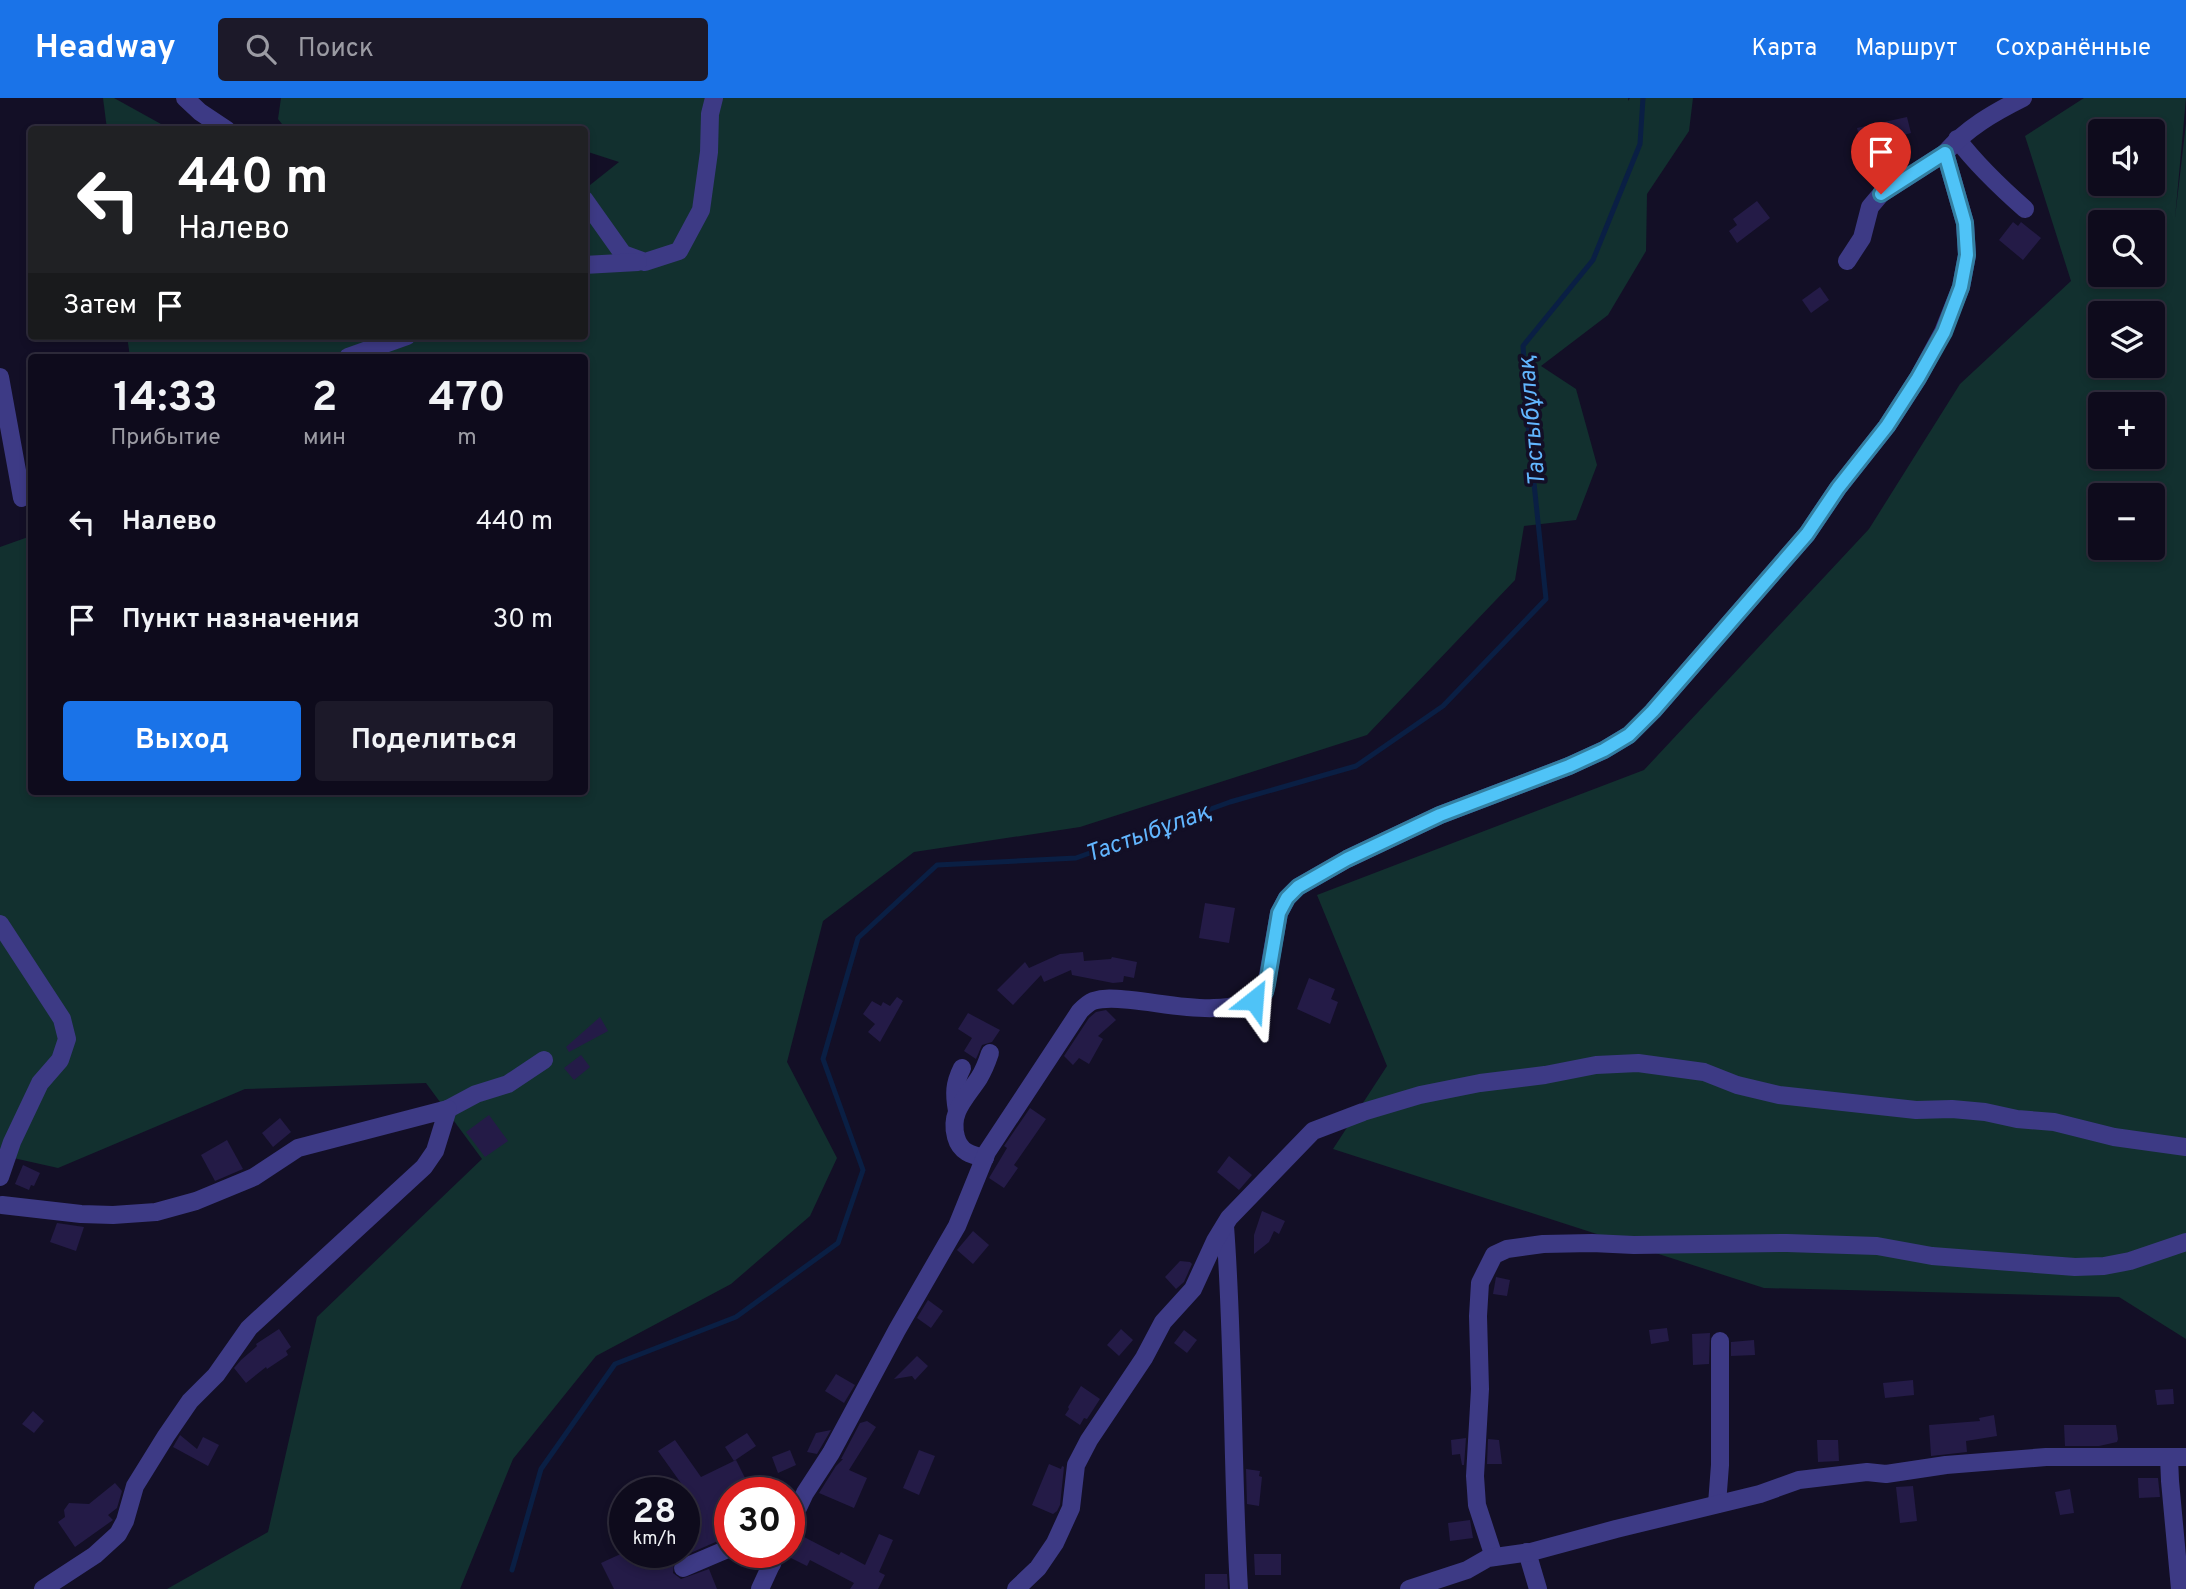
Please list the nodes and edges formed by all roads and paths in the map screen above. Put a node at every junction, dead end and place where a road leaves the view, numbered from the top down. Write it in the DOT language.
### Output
graph roads {
  1 [pos="185,98"];
  2 [pos="714,98"];
  3 [pos="2023,98"];
  4 [pos="221,126"];
  5 [pos="1957,139"];
  6 [pos="1945,153"];
  7 [pos="588,205"];
  8 [pos="2025,209"];
  9 [pos="1847,261"];
  10 [pos="645,262"];
  11 [pos="588,265"];
  12 [pos="396,340"];
  13 [pos="356,354"];
  14 [pos="0,377"];
  15 [pos="24,486"];
  16 [pos="0,924"];
  17 [pos="990,1053"];
  18 [pos="544,1060"];
  19 [pos="962,1068"];
  20 [pos="449,1109"];
  21 [pos="957,1111"];
  22 [pos="2186,1147"];
  23 [pos="985,1158"];
  24 [pos="0,1177"];
  25 [pos="1,1206"];
  26 [pos="1224,1226"];
  27 [pos="2186,1242"];
  28 [pos="1720,1341"];
  29 [pos="2178,1457"];
  30 [pos="805,1493"];
  31 [pos="1717,1504"];
  32 [pos="1527,1552"];
  33 [pos="1494,1557"];
  34 [pos="769,1568"];
  35 [pos="43,1589"];
  36 [pos="760,1589"];
  37 [pos="1016,1589"];
  38 [pos="1239,1589"];
  39 [pos="1409,1589"];
  40 [pos="1538,1589"];
  41 [pos="2180,1589"];
  1 -- 4 [label="street"];
  2 -- 10 [label="street"];
  3 -- 5 [label="street"];
  5 -- 6 [label="street"];
  5 -- 8 [label="street"];
  6 -- 9 [label="street"];
  6 -- 23 [label="street"];
  7 -- 10 [label="street"];
  10 -- 11 [label="street"];
  12 -- 13 [label="street"];
  14 -- 15 [label="street"];
  16 -- 24 [label="street"];
  17 -- 21 [label="street"];
  18 -- 20 [label="street"];
  19 -- 21 [label="street"];
  20 -- 25 [label="street"];
  20 -- 35 [label="street"];
  21 -- 23 [label="street"];
  22 -- 26 [label="street"];
  23 -- 30 [label="street"];
  26 -- 37 [label="street"];
  26 -- 38 [label="street"];
  27 -- 33 [label="street"];
  28 -- 31 [label="street"];
  29 -- 31 [label="street"];
  29 -- 41 [label="street"];
  31 -- 32 [label="street"];
  32 -- 33 [label="street"];
  32 -- 40 [label="street"];
  33 -- 39 [label="street"];
  34 -- 36 [label="street"];
}
